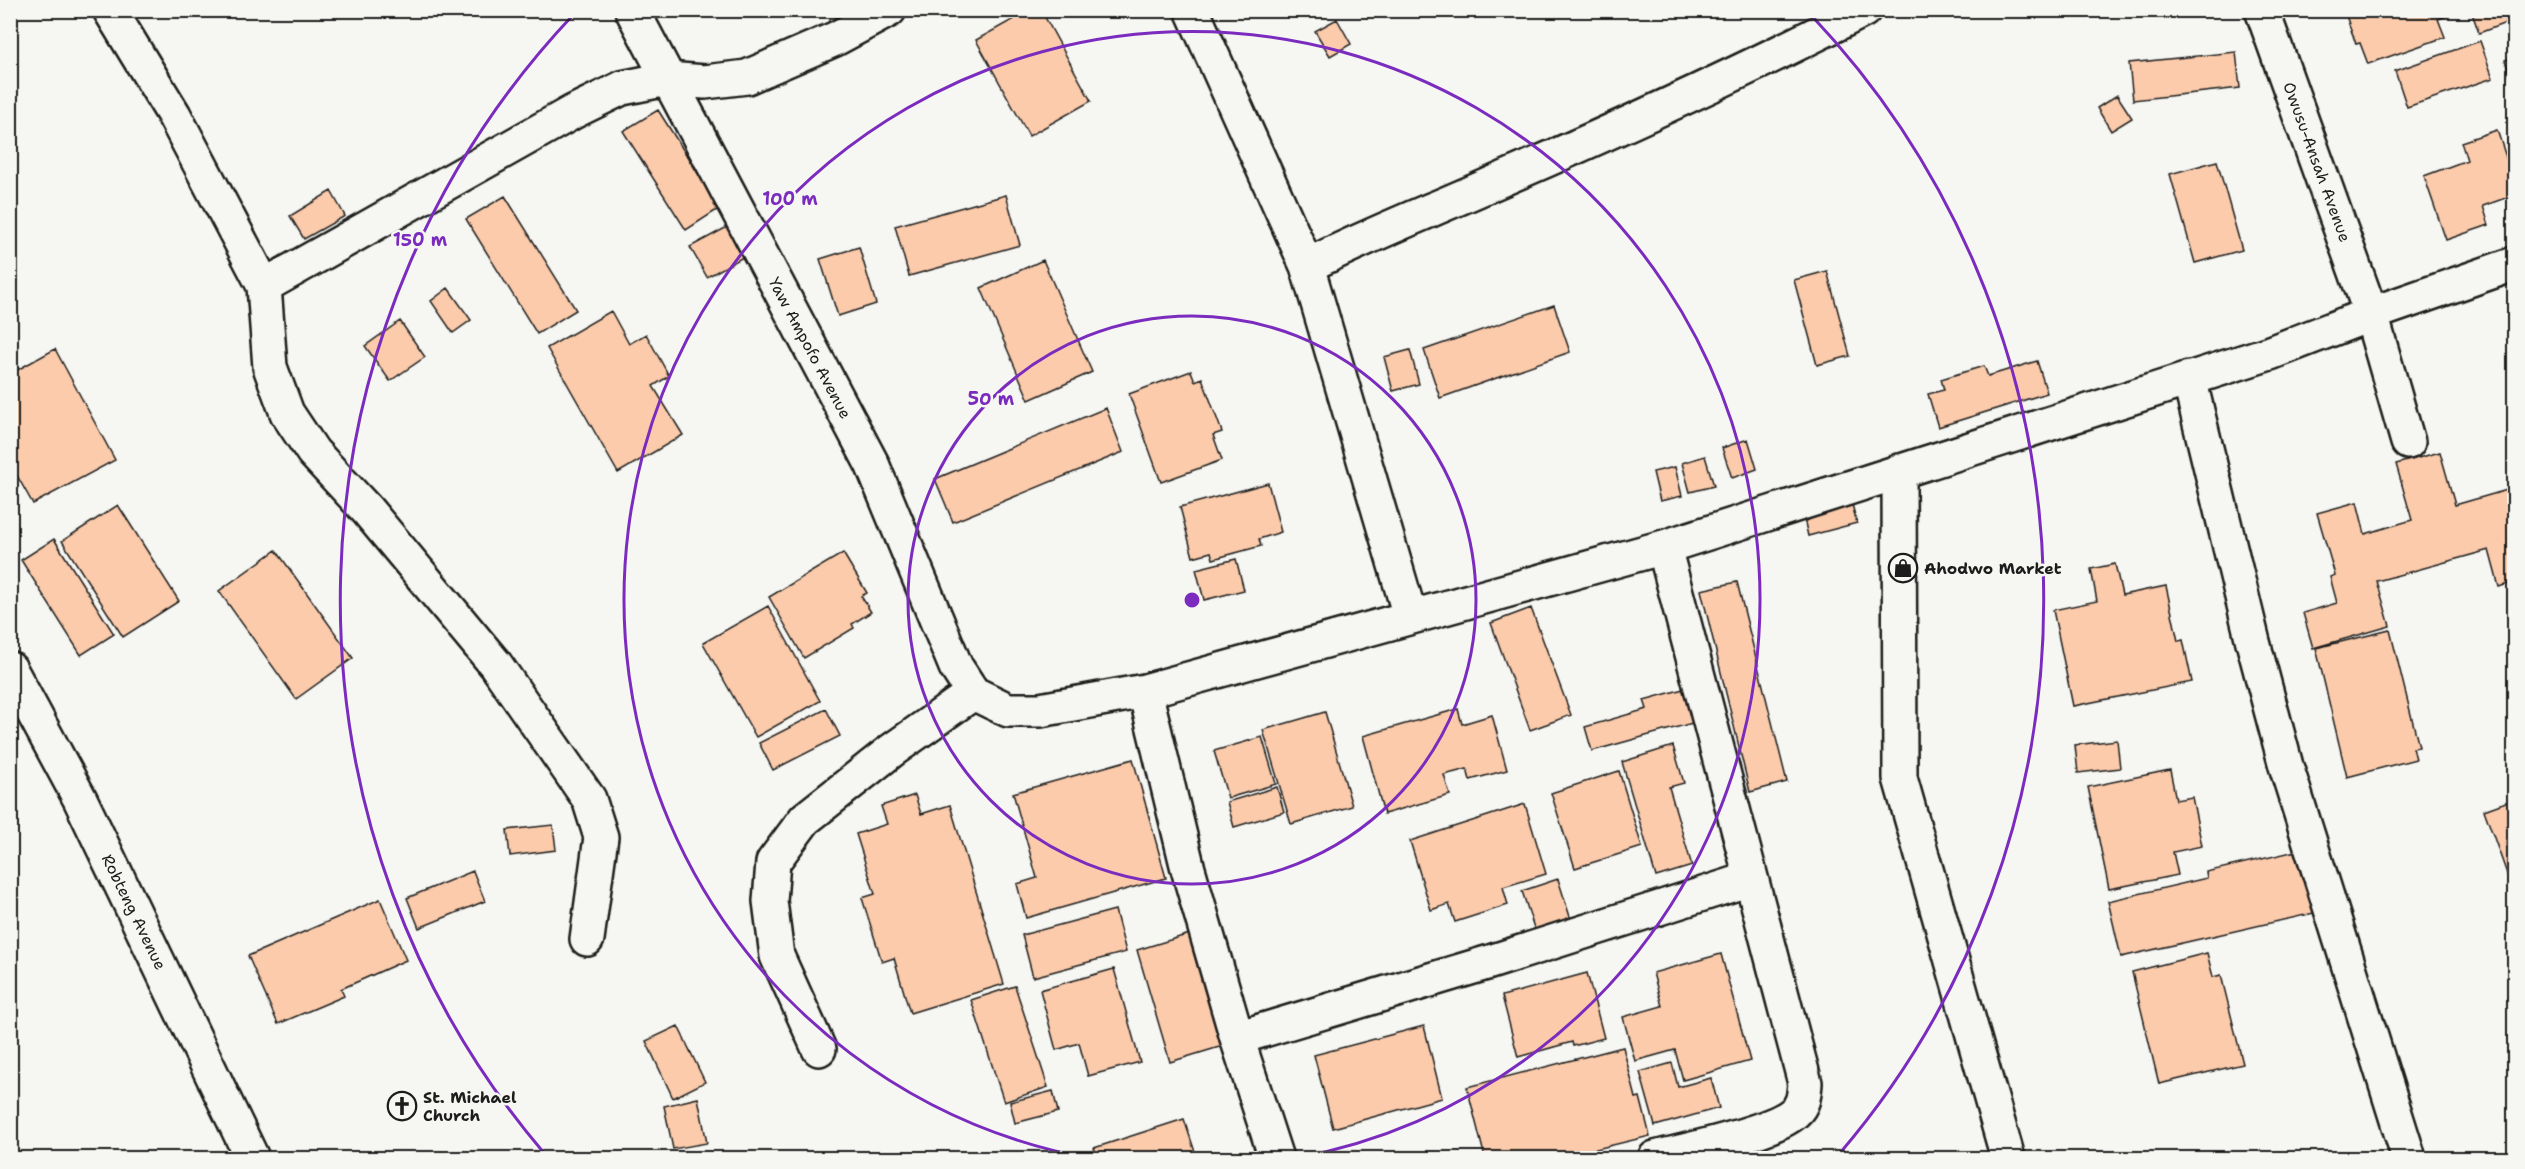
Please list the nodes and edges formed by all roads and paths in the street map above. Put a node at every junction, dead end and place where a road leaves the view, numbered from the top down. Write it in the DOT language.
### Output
graph roads {
  1 [pos="110,10"];
  2 [pos="632,10"];
  3 [pos="889,10"];
  4 [pos="1192,10"];
  5 [pos="1864,10"];
  6 [pos="2262,10"];
  7 [pos="667,79"];
  8 [pos="2514,264"];
  9 [pos="1307,266"];
  10 [pos="264,286"];
  11 [pos="2371,314"];
  12 [pos="2189,378"];
  13 [pos="2408,442"];
  14 [pos="1899,471"];
  15 [pos="1664,547"];
  16 [pos="1410,616"];
  17 [pos="10,669"];
  18 [pos="1145,691"];
  19 [pos="973,693"];
  20 [pos="1750,879"];
  21 [pos="587,939"];
  22 [pos="1237,1038"];
  23 [pos="819,1049"];
  24 [pos="252,1158"];
  25 [pos="1276,1158"];
  26 [pos="1655,1158"];
  27 [pos="2008,1158"];
  28 [pos="2409,1158"];
  1 -- 10 [label="street"];
  2 -- 7 [label="street, Yaw Ampofo Avenue"];
  3 -- 7 [label="street"];
  4 -- 9 [label="street"];
  5 -- 9 [label="street"];
  6 -- 11 [label="street, Owusu-Ansah Avenue"];
  7 -- 10 [label="street"];
  7 -- 19 [label="street, Yaw Ampofo Avenue"];
  8 -- 11 [label="street"];
  9 -- 16 [label="street"];
  10 -- 21 [label="street"];
  11 -- 12 [label="street"];
  11 -- 13 [label="street, Owusu-Ansah Avenue"];
  12 -- 14 [label="street"];
  12 -- 28 [label="street"];
  14 -- 15 [label="street"];
  14 -- 27 [label="street"];
  15 -- 16 [label="street"];
  15 -- 20 [label="street"];
  16 -- 18 [label="street"];
  17 -- 24 [label="street, Robteng Avenue"];
  18 -- 19 [label="street"];
  18 -- 22 [label="street"];
  19 -- 23 [label="street"];
  20 -- 22 [label="street"];
  20 -- 26 [label="street"];
  22 -- 25 [label="street"];
}
